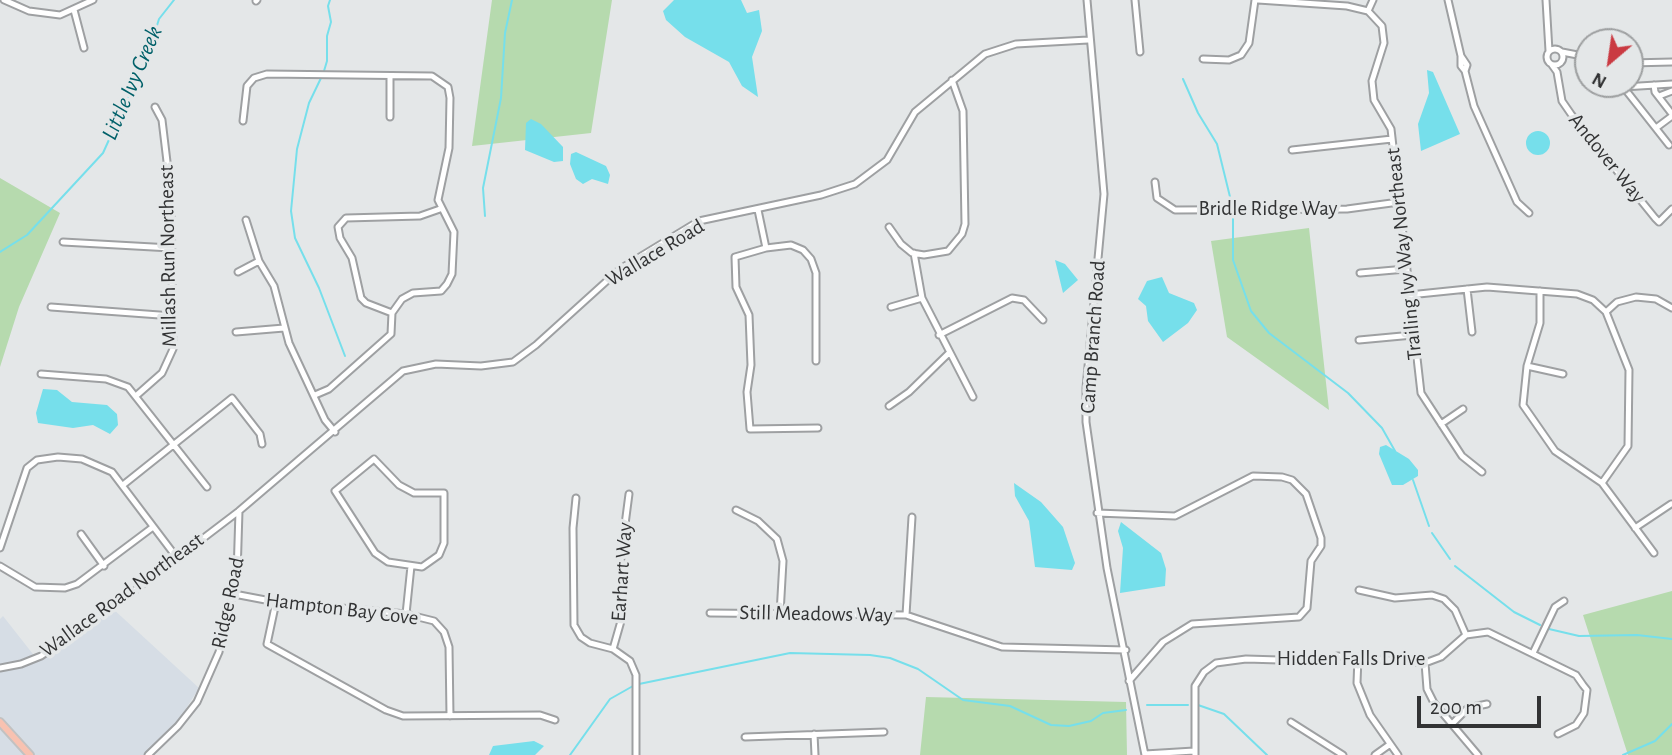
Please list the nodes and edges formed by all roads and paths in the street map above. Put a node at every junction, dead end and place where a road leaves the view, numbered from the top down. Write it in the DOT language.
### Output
graph roads {
  1 [pos="4,0"];
  2 [pos="93,0"];
  3 [pos="1087,0"];
  4 [pos="1135,0"];
  5 [pos="1256,0"];
  6 [pos="1374,0"];
  7 [pos="1448,0"];
  8 [pos="1546,0"];
  9 [pos="14,2"];
  10 [pos="74,10"];
  11 [pos="1368,11"];
  12 [pos="1088,40"];
  13 [pos="1551,41"];
  14 [pos="84,48"];
  15 [pos="1549,51"];
  16 [pos="1140,52"];
  17 [pos="1574,54"];
  18 [pos="1561,56"];
  19 [pos="1203,60"];
  20 [pos="1672,62"];
  21 [pos="1644,63"];
  22 [pos="1552,65"];
  23 [pos="1557,72"];
  24 [pos="390,76"];
  25 [pos="952,80"];
  26 [pos="1644,85"];
  27 [pos="1654,85"];
  28 [pos="1672,85"];
  29 [pos="1672,91"];
  30 [pos="1659,96"];
  31 [pos="1632,98"];
  32 [pos="155,107"];
  33 [pos="1672,115"];
  34 [pos="390,117"];
  35 [pos="243,121"];
  36 [pos="1656,128"];
  37 [pos="1392,139"];
  38 [pos="1669,145"];
  39 [pos="1292,150"];
  40 [pos="1155,182"];
  41 [pos="1399,202"];
  42 [pos="440,209"];
  43 [pos="1672,209"];
  44 [pos="758,210"];
  45 [pos="1529,213"];
  46 [pos="246,220"];
  47 [pos="889,227"];
  48 [pos="63,242"];
  49 [pos="171,248"];
  50 [pos="766,248"];
  51 [pos="914,253"];
  52 [pos="259,261"];
  53 [pos="1406,269"];
  54 [pos="238,272"];
  55 [pos="1360,273"];
  56 [pos="1467,289"];
  57 [pos="1540,291"];
  58 [pos="1409,295"];
  59 [pos="922,298"];
  60 [pos="51,307"];
  61 [pos="891,307"];
  62 [pos="1672,308"];
  63 [pos="1606,312"];
  64 [pos="392,313"];
  65 [pos="173,316"];
  66 [pos="1043,320"];
  67 [pos="284,328"];
  68 [pos="236,332"];
  69 [pos="1472,332"];
  70 [pos="939,335"];
  71 [pos="1413,335"];
  72 [pos="1359,340"];
  73 [pos="949,353"];
  74 [pos="816,361"];
  75 [pos="1527,366"];
  76 [pos="41,374"];
  77 [pos="1563,374"];
  78 [pos="137,395"];
  79 [pos="315,395"];
  80 [pos="972,397"];
  81 [pos="889,406"];
  82 [pos="1463,409"];
  83 [pos="1441,424"];
  84 [pos="818,428"];
  85 [pos="335,432"];
  86 [pos="174,444"];
  87 [pos="262,444"];
  88 [pos="1482,472"];
  89 [pos="1602,483"];
  90 [pos="123,485"];
  91 [pos="207,487"];
  92 [pos="629,494"];
  93 [pos="576,498"];
  94 [pos="1671,504"];
  95 [pos="736,510"];
  96 [pos="239,511"];
  97 [pos="1097,513"];
  98 [pos="912,517"];
  99 [pos="153,527"];
  100 [pos="1635,528"];
  101 [pos="81,534"];
  102 [pos="0,548"];
  103 [pos="1654,553"];
  104 [pos="177,558"];
  105 [pos="0,566"];
  106 [pos="104,566"];
  107 [pos="411,566"];
  108 [pos="1359,590"];
  109 [pos="234,594"];
  110 [pos="1563,601"];
  111 [pos="276,602"];
  112 [pos="710,613"];
  113 [pos="406,614"];
  114 [pos="780,614"];
  115 [pos="906,615"];
  116 [pos="1466,635"];
  117 [pos="613,649"];
  118 [pos="1126,650"];
  119 [pos="1533,653"];
  120 [pos="1358,657"];
  121 [pos="1425,663"];
  122 [pos="0,667"];
  123 [pos="1129,681"];
  124 [pos="1487,704"];
  125 [pos="450,716"];
  126 [pos="555,720"];
  127 [pos="0,722"];
  128 [pos="1292,722"];
  129 [pos="1453,723"];
  130 [pos="884,732"];
  131 [pos="814,734"];
  132 [pos="1558,734"];
  133 [pos="745,737"];
  134 [pos="1389,745"];
  135 [pos="1195,753"];
  136 [pos="1145,754"];
  137 [pos="30,755"];
  138 [pos="148,755"];
  139 [pos="636,755"];
  140 [pos="815,755"];
  141 [pos="1166,755"];
  142 [pos="1343,755"];
  143 [pos="1375,755"];
  144 [pos="1398,755"];
  145 [pos="1478,755"];
  1 -- 9 [label="street"];
  2 -- 10 [label="street"];
  3 -- 12 [label="street, Camp Branch Road"];
  4 -- 16 [label="street"];
  5 -- 11 [label="street"];
  5 -- 19 [label="street"];
  6 -- 11 [label="street"];
  7 -- 45 [label="street"];
  8 -- 13 [label="street"];
  9 -- 10 [label="street"];
  10 -- 14 [label="street"];
  11 -- 37 [label="street, Trailing Ivy Way Northeast"];
  12 -- 25 [label="street, Wallace Road"];
  12 -- 97 [label="street, Camp Branch Road"];
  13 -- 15 [label="street"];
  13 -- 18 [label="street"];
  15 -- 18 [label="street"];
  15 -- 22 [label="street"];
  17 -- 18 [label="street"];
  18 -- 22 [label="street"];
  18 -- 23 [label="street"];
  20 -- 21 [label="street"];
  22 -- 23 [label="street, Andover Way"];
  23 -- 43 [label="street, Andover Way"];
  24 -- 34 [label="street"];
  24 -- 35 [label="street"];
  24 -- 42 [label="street"];
  25 -- 44 [label="street, Wallace Road"];
  25 -- 51 [label="street"];
  26 -- 27 [label="street"];
  27 -- 28 [label="street"];
  27 -- 30 [label="street"];
  29 -- 30 [label="street"];
  30 -- 33 [label="street"];
  31 -- 36 [label="street"];
  32 -- 49 [label="street, Millash Run Northeast"];
  33 -- 36 [label="street"];
  36 -- 38 [label="street"];
  37 -- 39 [label="street"];
  37 -- 41 [label="street, Trailing Ivy Way Northeast"];
  40 -- 41 [label="street, Bridle Ridge Way"];
  41 -- 53 [label="street, Trailing Ivy Way Northeast"];
  42 -- 64 [label="street"];
  42 -- 64 [label="street"];
  44 -- 50 [label="street"];
  44 -- 85 [label="street, Wallace Road"];
  46 -- 52 [label="street"];
  47 -- 51 [label="street"];
  48 -- 49 [label="street"];
  49 -- 65 [label="street, Millash Run Northeast"];
  50 -- 74 [label="street"];
  50 -- 84 [label="street"];
  51 -- 59 [label="street"];
  52 -- 54 [label="street"];
  52 -- 67 [label="street"];
  53 -- 55 [label="street"];
  53 -- 58 [label="street, Trailing Ivy Way Northeast"];
  56 -- 57 [label="street"];
  56 -- 58 [label="street"];
  56 -- 69 [label="street"];
  57 -- 63 [label="street"];
  57 -- 75 [label="street"];
  58 -- 71 [label="street, Trailing Ivy Way Northeast"];
  59 -- 61 [label="street"];
  59 -- 70 [label="street"];
  60 -- 65 [label="street"];
  62 -- 63 [label="street"];
  63 -- 89 [label="street"];
  64 -- 79 [label="street"];
  65 -- 78 [label="street, Millash Run Northeast"];
  66 -- 70 [label="street"];
  67 -- 68 [label="street"];
  67 -- 79 [label="street"];
  70 -- 73 [label="street"];
  71 -- 72 [label="street"];
  71 -- 83 [label="street, Trailing Ivy Way Northeast"];
  73 -- 80 [label="street"];
  73 -- 81 [label="street"];
  75 -- 77 [label="street"];
  75 -- 89 [label="street"];
  76 -- 78 [label="street"];
  78 -- 86 [label="street"];
  79 -- 85 [label="street"];
  82 -- 83 [label="street"];
  83 -- 88 [label="street, Trailing Ivy Way Northeast"];
  85 -- 96 [label="street, Wallace Road"];
  86 -- 87 [label="street"];
  86 -- 90 [label="street"];
  86 -- 91 [label="street"];
  89 -- 100 [label="street"];
  90 -- 99 [label="street"];
  90 -- 102 [label="street"];
  92 -- 117 [label="street, Earhart Way"];
  93 -- 117 [label="street"];
  94 -- 100 [label="street"];
  95 -- 114 [label="street"];
  96 -- 104 [label="street, Wallace Road Northeast"];
  96 -- 109 [label="street, Ridge Road"];
  97 -- 118 [label="street, Camp Branch Road"];
  97 -- 123 [label="street"];
  98 -- 115 [label="street"];
  99 -- 104 [label="street"];
  99 -- 106 [label="street"];
  100 -- 103 [label="street"];
  101 -- 106 [label="street"];
  104 -- 122 [label="street, Wallace Road Northeast"];
  105 -- 106 [label="street"];
  107 -- 107 [label="street"];
  107 -- 113 [label="street"];
  108 -- 116 [label="street"];
  109 -- 111 [label="street, Hampton Bay Cove"];
  109 -- 138 [label="street, Ridge Road"];
  110 -- 119 [label="street"];
  111 -- 113 [label="street, Hampton Bay Cove"];
  111 -- 125 [label="street"];
  112 -- 114 [label="street, Still Meadows Way"];
  113 -- 125 [label="street, Hampton Bay Cove"];
  114 -- 115 [label="street, Still Meadows Way"];
  115 -- 118 [label="street, Still Meadows Way"];
  116 -- 119 [label="street"];
  116 -- 121 [label="street, Hidden Falls Drive"];
  117 -- 139 [label="street"];
  118 -- 123 [label="street, Camp Branch Road"];
  119 -- 132 [label="street"];
  120 -- 121 [label="street, Hidden Falls Drive"];
  120 -- 134 [label="street"];
  120 -- 135 [label="street, Hidden Falls Drive"];
  121 -- 129 [label="street"];
  123 -- 136 [label="street, Camp Branch Road"];
  124 -- 129 [label="street"];
  125 -- 126 [label="street"];
  127 -- 137 [label="main road"];
  128 -- 142 [label="street"];
  129 -- 145 [label="street"];
  130 -- 131 [label="street"];
  131 -- 133 [label="street"];
  131 -- 140 [label="street"];
  134 -- 143 [label="street"];
  134 -- 144 [label="street"];
  135 -- 141 [label="street"];
  136 -- 141 [label="street"];
}
